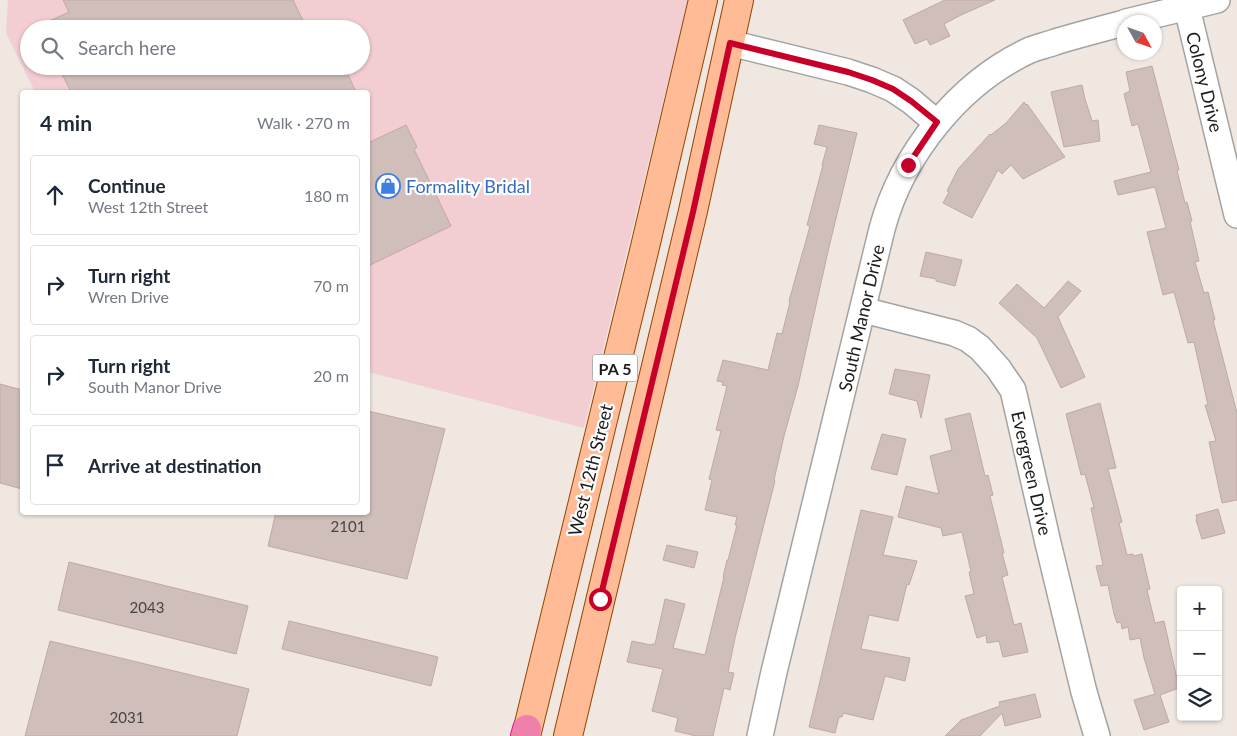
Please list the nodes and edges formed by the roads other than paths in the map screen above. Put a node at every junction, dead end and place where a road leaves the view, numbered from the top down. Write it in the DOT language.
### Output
graph roads {
  1 [pos="703,0"];
  2 [pos="740,0"];
  3 [pos="1217,0"];
  4 [pos="1187,8"];
  5 [pos="1158,15"];
  6 [pos="1117,25"];
  7 [pos="730,43"];
  8 [pos="937,122"];
  9 [pos="1237,215"];
  10 [pos="863,310"];
  11 [pos="1092,733"];
  12 [pos="526,734"];
  13 [pos="568,736"];
  14 [pos="760,736"];
  1 -- 12 [label="main road, West 12th Street / PA 5"];
  2 -- 7 [label="main road, PA 5"];
  3 -- 4 [label="street, South Manor Drive"];
  4 -- 5 [label="street, South Manor Drive"];
  4 -- 9 [label="street, Colony Drive"];
  6 -- 8 [label="street, South Manor Drive"];
  7 -- 8 [label="street"];
  7 -- 13 [label="main road, PA 5"];
  8 -- 10 [label="street, South Manor Drive"];
  10 -- 11 [label="street, Evergreen Drive"];
  10 -- 14 [label="street, South Manor Drive"];
}
